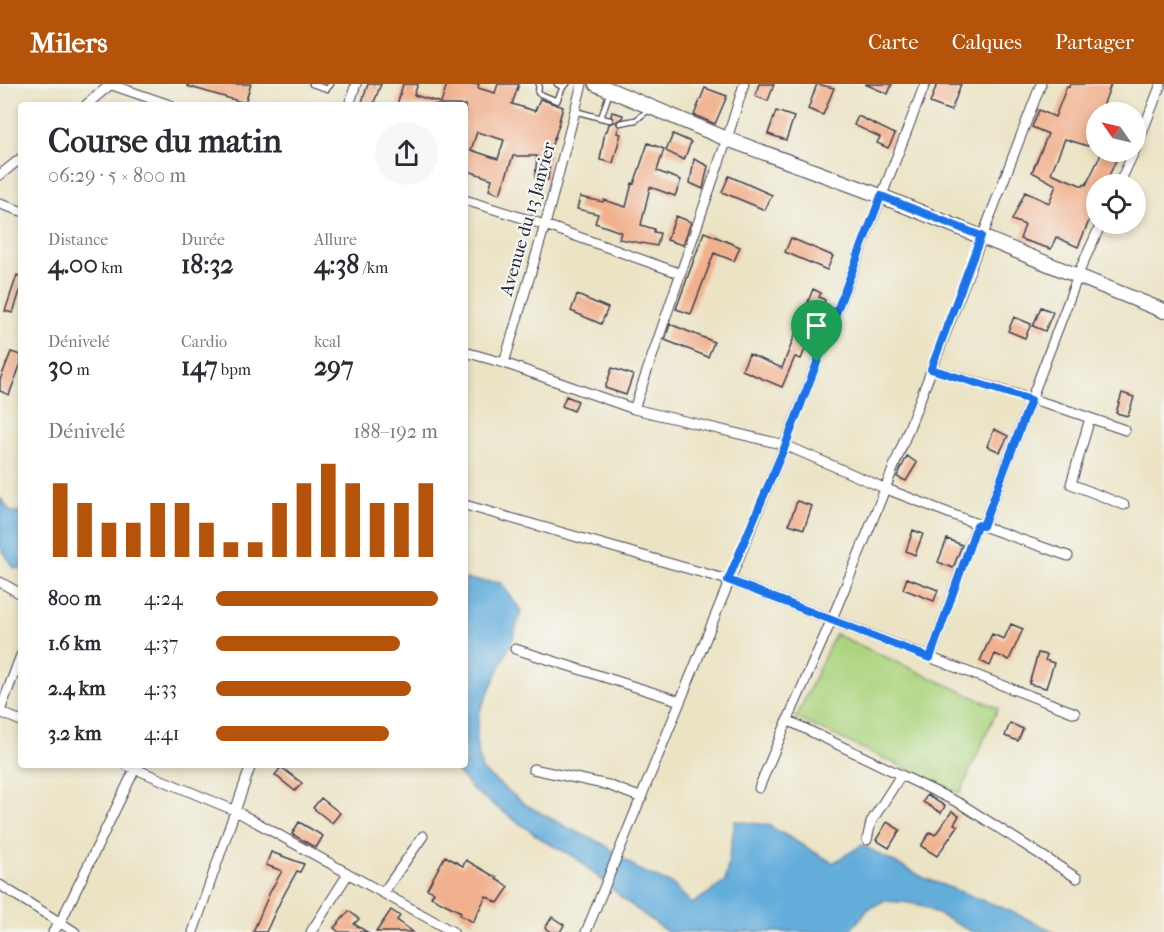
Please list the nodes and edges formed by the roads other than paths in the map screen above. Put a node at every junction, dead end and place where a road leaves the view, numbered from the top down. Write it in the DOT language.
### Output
graph roads {
  1 [pos="110,84"];
  2 [pos="312,84"];
  3 [pos="331,84"];
  4 [pos="356,84"];
  5 [pos="539,84"];
  6 [pos="557,84"];
  7 [pos="582,84"];
  8 [pos="596,84"];
  9 [pos="744,84"];
  10 [pos="925,84"];
  11 [pos="1041,84"];
  12 [pos="1161,84"];
  13 [pos="565,85"];
  14 [pos="611,90"];
  15 [pos="89,102"];
  16 [pos="161,102"];
  17 [pos="350,102"];
  18 [pos="652,107"];
  19 [pos="575,111"];
  20 [pos="601,118"];
  21 [pos="610,120"];
  22 [pos="1146,122"];
  23 [pos="620,123"];
  24 [pos="727,139"];
  25 [pos="18,160"];
  26 [pos="0,175"];
  27 [pos="881,196"];
  28 [pos="468,201"];
  29 [pos="0,204"];
  30 [pos="18,210"];
  31 [pos="545,225"];
  32 [pos="1097,234"];
  33 [pos="981,236"];
  34 [pos="680,273"];
  35 [pos="1078,276"];
  36 [pos="1164,311"];
  37 [pos="468,353"];
  38 [pos="504,363"];
  39 [pos="931,369"];
  40 [pos="1031,400"];
  41 [pos="634,409"];
  42 [pos="1090,418"];
  43 [pos="1125,430"];
  44 [pos="785,446"];
  45 [pos="884,488"];
  46 [pos="1124,505"];
  47 [pos="468,506"];
  48 [pos="980,525"];
  49 [pos="1068,556"];
  50 [pos="728,580"];
  51 [pos="0,582"];
  52 [pos="18,592"];
  53 [pos="831,621"];
  54 [pos="515,649"];
  55 [pos="930,658"];
  56 [pos="18,663"];
  57 [pos="680,701"];
  58 [pos="0,712"];
  59 [pos="1075,713"];
  60 [pos="18,720"];
  61 [pos="786,720"];
  62 [pos="131,768"];
  63 [pos="133,768"];
  64 [pos="250,768"];
  65 [pos="533,769"];
  66 [pos="901,775"];
  67 [pos="759,788"];
  68 [pos="642,798"];
  69 [pos="236,811"];
  70 [pos="423,836"];
  71 [pos="867,840"];
  72 [pos="348,874"];
  73 [pos="1077,878"];
  74 [pos="0,885"];
  75 [pos="383,893"];
  76 [pos="60,923"];
  77 [pos="53,932"];
  78 [pos="75,932"];
  79 [pos="193,932"];
  80 [pos="311,932"];
  81 [pos="453,932"];
  82 [pos="586,932"];
  1 -- 15 [label="street"];
  1 -- 16 [label="street"];
  2 -- 3 [label="lane"];
  4 -- 17 [label="street"];
  5 -- 13 [label="lane"];
  6 -- 13 [label="lane"];
  7 -- 19 [label="street, Avenue du 13 Janvier"];
  8 -- 14 [label="main road"];
  9 -- 24 [label="street"];
  10 -- 27 [label="street"];
  11 -- 33 [label="street"];
  12 -- 22 [label="street"];
  14 -- 18 [label="main road"];
  14 -- 20 [label="lane"];
  18 -- 23 [label="lane"];
  18 -- 24 [label="main road"];
  19 -- 20 [label="lane"];
  19 -- 31 [label="street, Avenue du 13 Janvier"];
  20 -- 21 [label="lane"];
  24 -- 27 [label="main road"];
  24 -- 34 [label="street"];
  25 -- 26 [label="street"];
  27 -- 33 [label="main road"];
  27 -- 44 [label="street"];
  28 -- 31 [label="street"];
  29 -- 30 [label="street"];
  31 -- 34 [label="street"];
  31 -- 38 [label="street, Avenue du 13 Janvier"];
  32 -- 35 [label="street"];
  33 -- 35 [label="main road"];
  33 -- 39 [label="street"];
  34 -- 41 [label="street"];
  35 -- 36 [label="main road"];
  35 -- 40 [label="street"];
  37 -- 38 [label="street"];
  38 -- 41 [label="street"];
  39 -- 40 [label="street"];
  39 -- 45 [label="street"];
  40 -- 42 [label="street"];
  40 -- 48 [label="street"];
  41 -- 44 [label="street"];
  42 -- 43 [label="street"];
  42 -- 46 [label="street"];
  44 -- 45 [label="street"];
  44 -- 50 [label="street"];
  45 -- 48 [label="street"];
  45 -- 53 [label="street"];
  47 -- 50 [label="street"];
  48 -- 49 [label="street"];
  48 -- 55 [label="street"];
  50 -- 53 [label="street"];
  50 -- 57 [label="street"];
  51 -- 52 [label="street"];
  53 -- 55 [label="street"];
  53 -- 61 [label="street"];
  54 -- 57 [label="street"];
  55 -- 59 [label="street"];
  56 -- 58 [label="street"];
  57 -- 68 [label="street"];
  58 -- 60 [label="street"];
  61 -- 66 [label="street"];
  61 -- 67 [label="street"];
  62 -- 76 [label="street"];
  63 -- 69 [label="street"];
  64 -- 69 [label="street"];
  65 -- 68 [label="street"];
  66 -- 71 [label="street"];
  66 -- 73 [label="street"];
  68 -- 82 [label="street"];
  69 -- 72 [label="street"];
  69 -- 79 [label="street"];
  70 -- 75 [label="street"];
  72 -- 75 [label="street"];
  72 -- 80 [label="street"];
  74 -- 76 [label="street"];
  75 -- 81 [label="street"];
  76 -- 77 [label="street"];
  76 -- 78 [label="street"];
}
